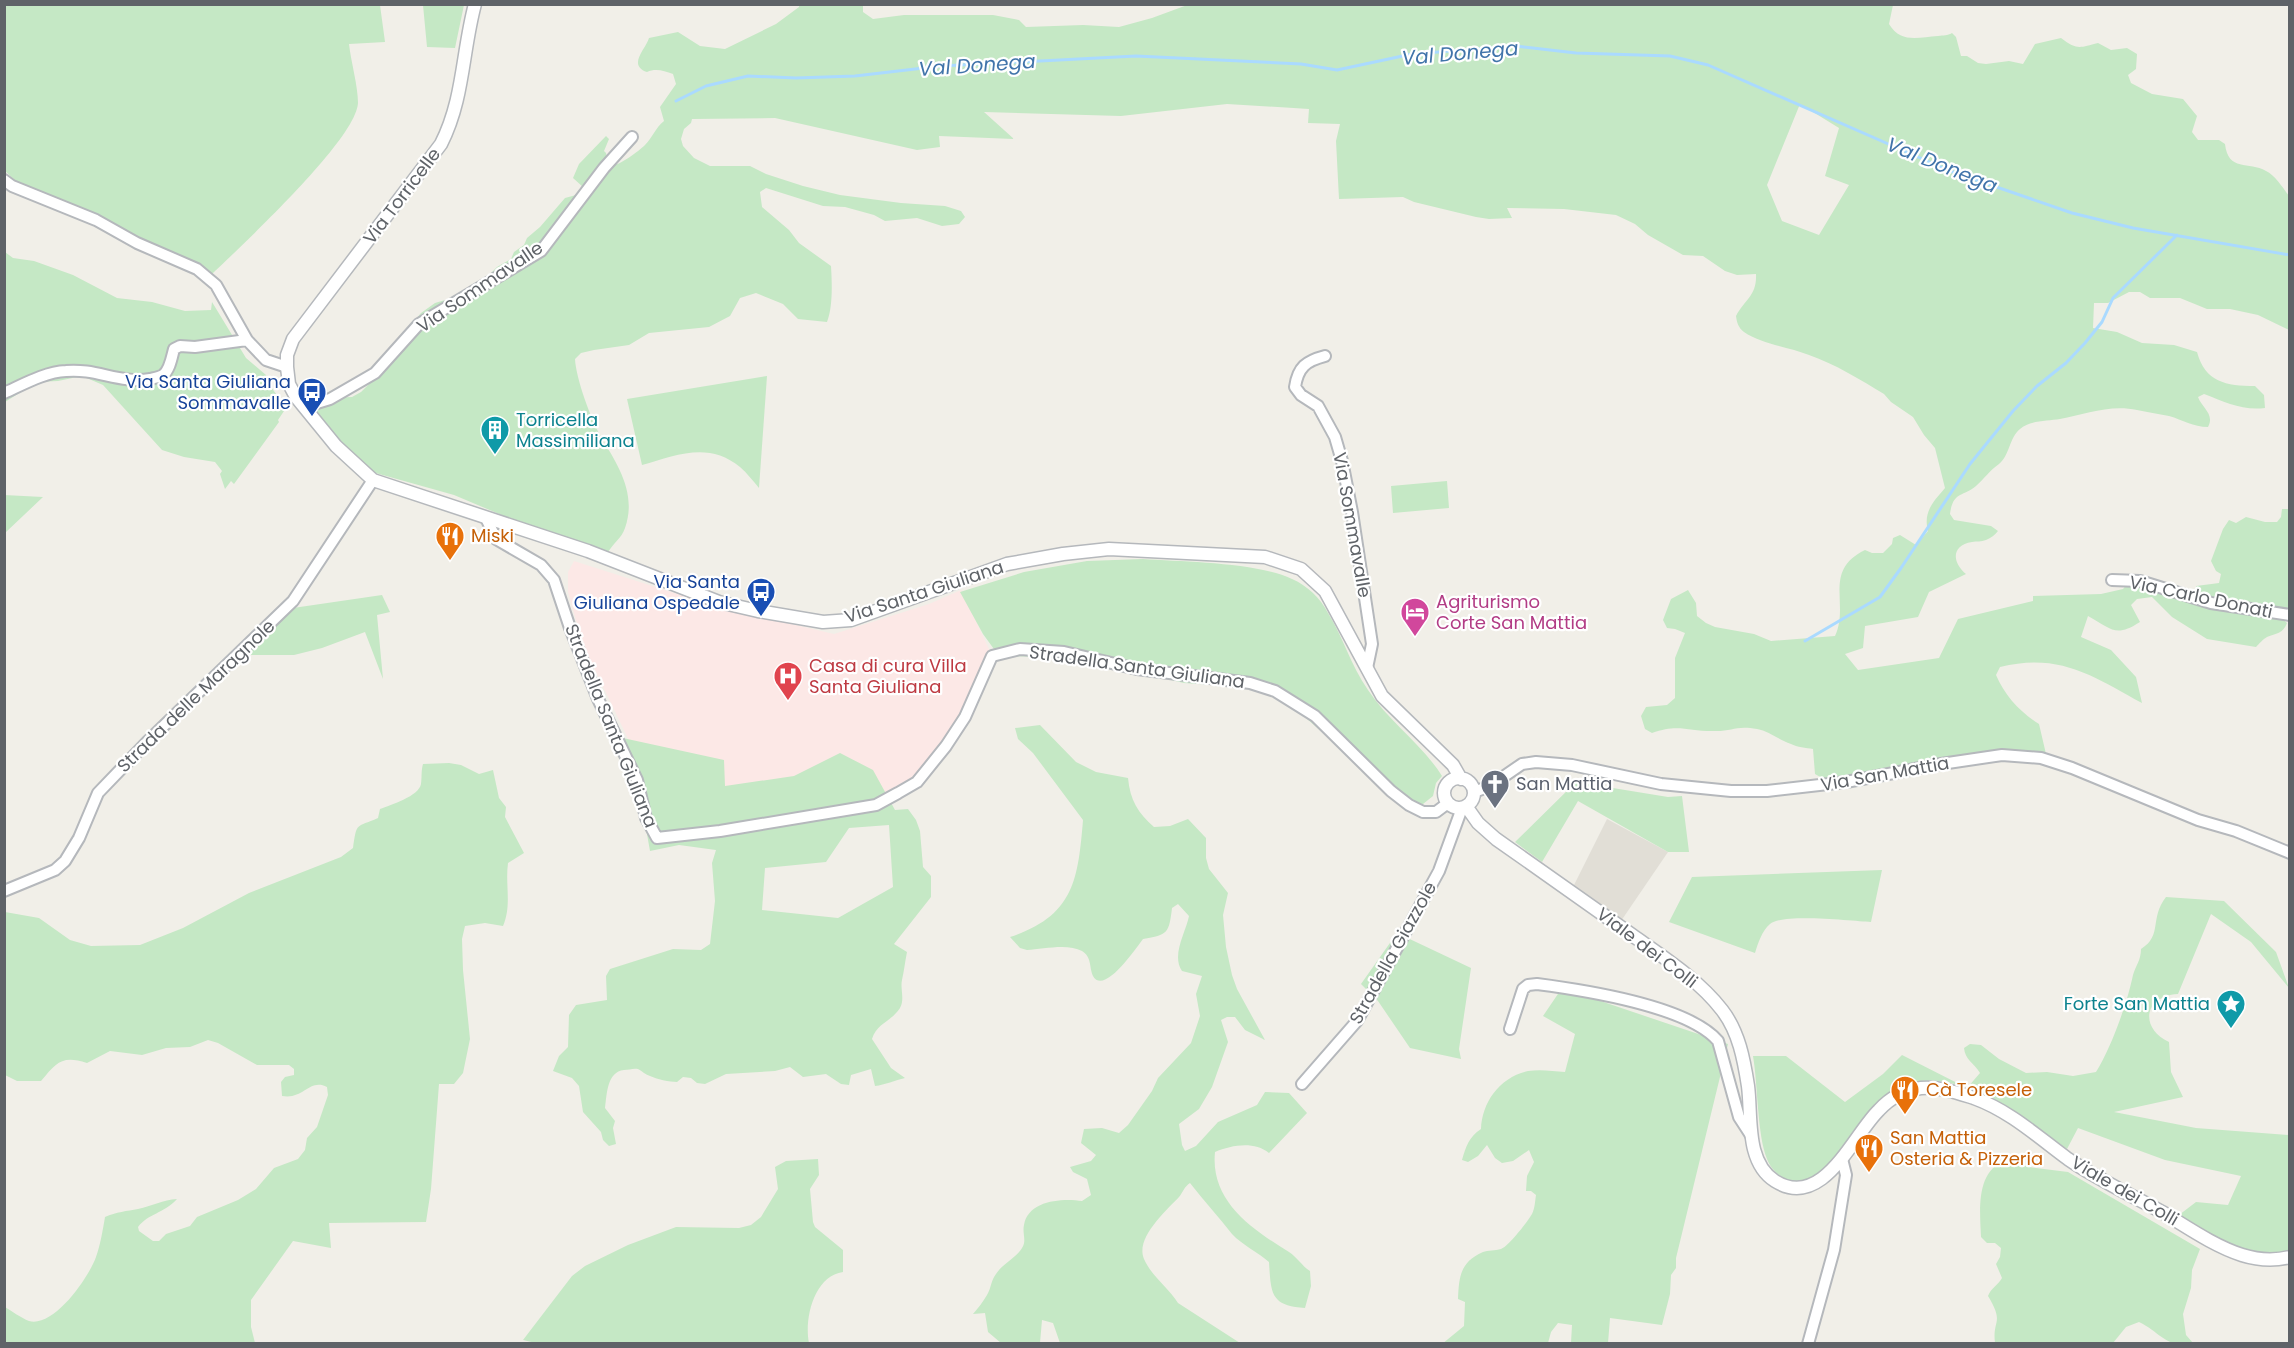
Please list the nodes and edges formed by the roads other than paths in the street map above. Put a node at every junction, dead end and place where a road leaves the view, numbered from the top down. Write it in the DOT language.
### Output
graph roads {
  1 [pos="475,4"];
  2 [pos="632,137"];
  3 [pos="4,180"];
  4 [pos="21,189"];
  5 [pos="4,192"];
  6 [pos="248,340"];
  7 [pos="1325,356"];
  8 [pos="287,368"];
  9 [pos="4,393"];
  10 [pos="304,407"];
  11 [pos="373,480"];
  12 [pos="486,518"];
  13 [pos="2112,580"];
  14 [pos="2289,615"];
  15 [pos="1367,668"];
  16 [pos="1461,779"];
  17 [pos="1474,792"];
  18 [pos="1448,802"];
  19 [pos="1464,807"];
  20 [pos="2289,853"];
  21 [pos="4,891"];
  22 [pos="1510,1029"];
  23 [pos="1302,1084"];
  24 [pos="1752,1137"];
  25 [pos="1842,1159"];
  26 [pos="2289,1257"];
  27 [pos="1808,1344"];
  1 -- 8 [label="street, Via Torricelle"];
  2 -- 10 [label="street, Via Sommavalle"];
  3 -- 4 [label="street"];
  4 -- 5 [label="street"];
  4 -- 6 [label="street"];
  6 -- 8 [label="street"];
  6 -- 9 [label="street"];
  7 -- 15 [label="street, Via Sommavalle"];
  8 -- 10 [label="street, Via Santa Giuliana"];
  10 -- 11 [label="street, Via Santa Giuliana"];
  11 -- 12 [label="street, Via Santa Giuliana"];
  11 -- 21 [label="street, Strada delle Maragnole"];
  12 -- 15 [label="street, Via Santa Giuliana"];
  12 -- 18 [label="street, Stradella Santa Giuliana"];
  13 -- 14 [label="street, Via Carlo Donati"];
  15 -- 16 [label="street, Via Santa Giuliana"];
  16 -- 17 [label="street"];
  16 -- 18 [label="street"];
  17 -- 19 [label="street"];
  17 -- 20 [label="street, Via San Mattia"];
  18 -- 19 [label="street"];
  19 -- 23 [label="street, Stradella Giazzole"];
  19 -- 24 [label="street, Viale dei Colli"];
  22 -- 24 [label="street, Viale dei Colli"];
  24 -- 25 [label="street, Viale dei Colli"];
  25 -- 26 [label="street, Viale dei Colli"];
  25 -- 27 [label="street"];
}
